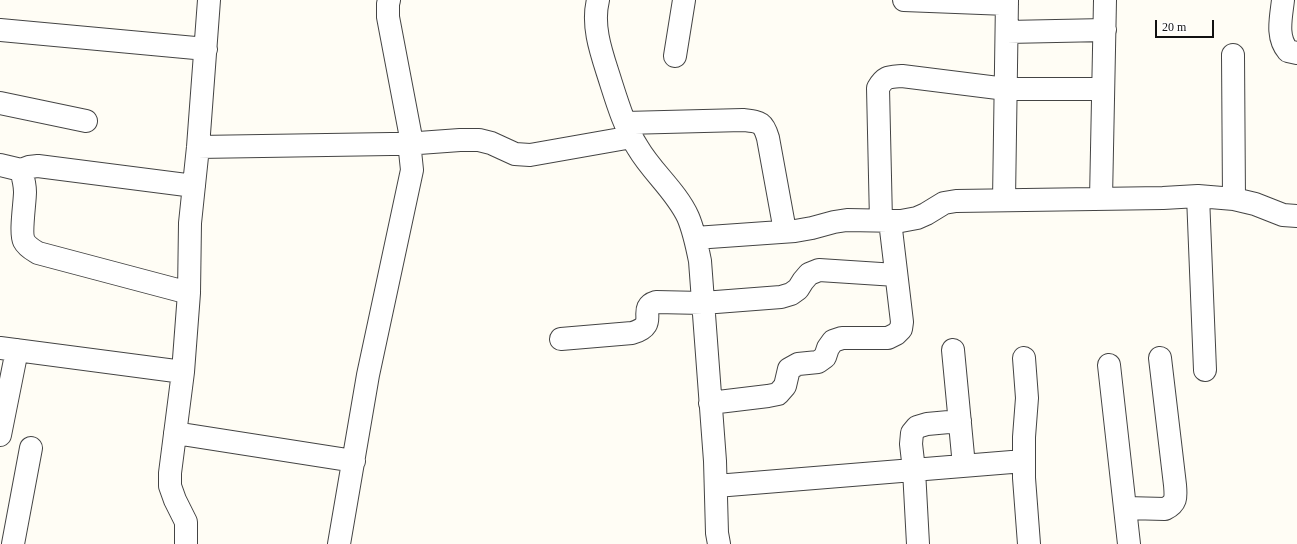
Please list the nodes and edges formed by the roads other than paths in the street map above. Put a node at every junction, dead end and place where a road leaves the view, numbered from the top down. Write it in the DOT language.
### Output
graph roads {
  1 [pos="209,0"];
  2 [pos="389,0"];
  3 [pos="598,0"];
  4 [pos="684,0"];
  5 [pos="904,0"];
  6 [pos="1105,0"];
  7 [pos="1283,0"];
  8 [pos="1007,2"];
  9 [pos="0,30"];
  10 [pos="1105,30"];
  11 [pos="1006,32"];
  12 [pos="206,49"];
  13 [pos="1297,53"];
  14 [pos="1233,55"];
  15 [pos="675,56"];
  16 [pos="1006,88"];
  17 [pos="1103,89"];
  18 [pos="0,103"];
  19 [pos="86,121"];
  20 [pos="628,130"];
  21 [pos="408,144"];
  22 [pos="198,147"];
  23 [pos="0,165"];
  24 [pos="21,170"];
  25 [pos="194,186"];
  26 [pos="1198,196"];
  27 [pos="1101,198"];
  28 [pos="1234,199"];
  29 [pos="1004,200"];
  30 [pos="1297,216"];
  31 [pos="885,221"];
  32 [pos="785,231"];
  33 [pos="695,238"];
  34 [pos="896,275"];
  35 [pos="189,293"];
  36 [pos="703,303"];
  37 [pos="561,339"];
  38 [pos="9,349"];
  39 [pos="953,350"];
  40 [pos="1024,358"];
  41 [pos="1160,358"];
  42 [pos="1108,365"];
  43 [pos="1205,370"];
  44 [pos="182,372"];
  45 [pos="710,403"];
  46 [pos="960,421"];
  47 [pos="175,433"];
  48 [pos="0,435"];
  49 [pos="31,448"];
  50 [pos="354,461"];
  51 [pos="1024,461"];
  52 [pos="964,466"];
  53 [pos="914,470"];
  54 [pos="716,486"];
  55 [pos="1126,508"];
  56 [pos="13,544"];
  57 [pos="186,544"];
  58 [pos="339,544"];
  59 [pos="719,544"];
  60 [pos="918,544"];
  61 [pos="1029,544"];
  62 [pos="1129,544"];
  1 -- 12 [label="street"];
  2 -- 21 [label="street"];
  3 -- 20 [label="street"];
  4 -- 15 [label="street"];
  5 -- 8 [label="street"];
  6 -- 10 [label="street"];
  7 -- 13 [label="street"];
  8 -- 11 [label="street"];
  9 -- 12 [label="street"];
  10 -- 11 [label="street"];
  10 -- 17 [label="street"];
  11 -- 16 [label="street"];
  12 -- 22 [label="street"];
  14 -- 28 [label="street"];
  16 -- 17 [label="street"];
  16 -- 29 [label="street"];
  16 -- 31 [label="street"];
  17 -- 27 [label="street"];
  18 -- 19 [label="street"];
  20 -- 21 [label="street"];
  20 -- 32 [label="street"];
  20 -- 33 [label="street"];
  21 -- 22 [label="street"];
  21 -- 50 [label="street"];
  22 -- 25 [label="street"];
  23 -- 24 [label="street"];
  24 -- 25 [label="street"];
  24 -- 35 [label="street"];
  25 -- 35 [label="street"];
  26 -- 27 [label="street"];
  26 -- 28 [label="street"];
  26 -- 43 [label="street"];
  27 -- 29 [label="street"];
  28 -- 30 [label="street"];
  29 -- 31 [label="street"];
  31 -- 32 [label="street"];
  31 -- 34 [label="street"];
  32 -- 33 [label="street"];
  33 -- 36 [label="street"];
  34 -- 36 [label="street"];
  34 -- 45 [label="street"];
  35 -- 44 [label="street"];
  36 -- 37 [label="street"];
  36 -- 45 [label="street"];
  38 -- 44 [label="street"];
  38 -- 48 [label="street"];
  39 -- 46 [label="street"];
  40 -- 51 [label="street"];
  41 -- 55 [label="street"];
  42 -- 55 [label="street"];
  44 -- 47 [label="street"];
  45 -- 54 [label="street"];
  46 -- 52 [label="street"];
  46 -- 53 [label="street"];
  47 -- 50 [label="street"];
  47 -- 57 [label="street"];
  49 -- 56 [label="street"];
  50 -- 58 [label="street"];
  51 -- 52 [label="street"];
  51 -- 61 [label="street"];
  52 -- 53 [label="street"];
  53 -- 54 [label="street"];
  53 -- 60 [label="street"];
  54 -- 59 [label="street"];
  55 -- 62 [label="street"];
}
